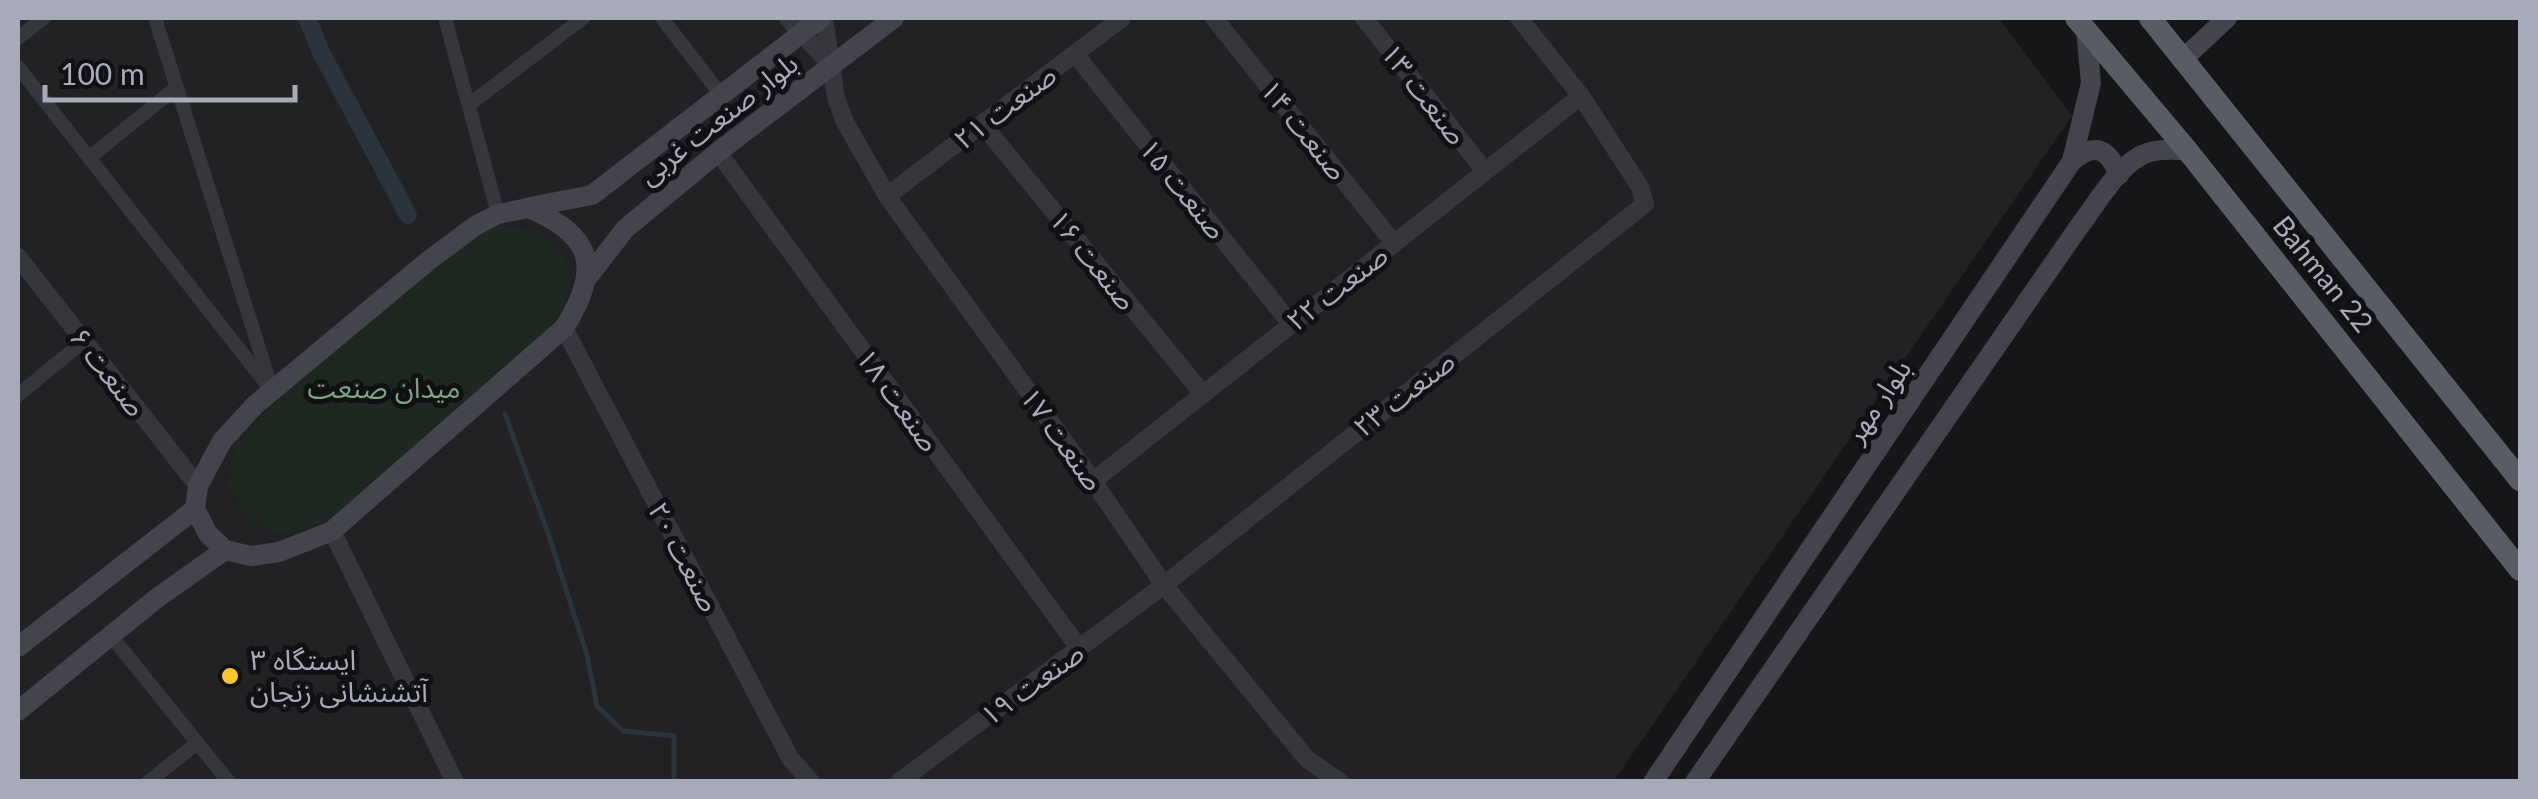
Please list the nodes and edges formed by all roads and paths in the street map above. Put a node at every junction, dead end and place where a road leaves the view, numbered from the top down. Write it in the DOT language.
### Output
graph roads {
  1 [pos="44,18"];
  2 [pos="155,18"];
  3 [pos="446,18"];
  4 [pos="583,18"];
  5 [pos="662,18"];
  6 [pos="823,18"];
  7 [pos="894,18"];
  8 [pos="1122,18"];
  9 [pos="1214,18"];
  10 [pos="1364,18"];
  11 [pos="1519,18"];
  12 [pos="2150,18"];
  13 [pos="2227,18"];
  14 [pos="2081,24"];
  15 [pos="794,26"];
  16 [pos="18,38"];
  17 [pos="1075,54"];
  18 [pos="2184,59"];
  19 [pos="831,65"];
  20 [pos="18,67"];
  21 [pos="177,87"];
  22 [pos="721,96"];
  23 [pos="1581,96"];
  24 [pos="470,104"];
  25 [pos="983,126"];
  26 [pos="2187,150"];
  27 [pos="718,152"];
  28 [pos="89,158"];
  29 [pos="2072,161"];
  30 [pos="1485,171"];
  31 [pos="2119,174"];
  32 [pos="887,196"];
  33 [pos="528,208"];
  34 [pos="498,214"];
  35 [pos="1394,243"];
  36 [pos="18,260"];
  37 [pos="588,276"];
  38 [pos="1291,324"];
  39 [pos="564,328"];
  40 [pos="84,341"];
  41 [pos="272,390"];
  42 [pos="1203,394"];
  43 [pos="18,395"];
  44 [pos="1093,480"];
  45 [pos="2520,480"];
  46 [pos="198,486"];
  47 [pos="195,508"];
  48 [pos="332,531"];
  49 [pos="225,550"];
  50 [pos="2520,570"];
  51 [pos="1164,585"];
  52 [pos="112,636"];
  53 [pos="18,648"];
  54 [pos="1079,648"];
  55 [pos="18,711"];
  56 [pos="197,742"];
  57 [pos="148,782"];
  58 [pos="228,782"];
  59 [pos="455,782"];
  60 [pos="811,782"];
  61 [pos="899,782"];
  62 [pos="1340,782"];
  63 [pos="1654,782"];
  64 [pos="1695,782"];
  1 -- 16 [label="street"];
  2 -- 21 [label="street"];
  3 -- 24 [label="street"];
  4 -- 24 [label="street"];
  5 -- 22 [label="street"];
  6 -- 15 [label="main road, بلوار صنعت غربی"];
  6 -- 19 [label="street, صنعت ۱۷"];
  7 -- 19 [label="main road, بلوار صنعت غربی"];
  8 -- 17 [label="street, صنعت ۲۱"];
  9 -- 35 [label="street, صنعت ۱۴"];
  10 -- 30 [label="street, صنعت ۱۳"];
  11 -- 23 [label="street"];
  12 -- 18 [label="highway, Bahman 22"];
  13 -- 18 [label="main road"];
  14 -- 26 [label="highway, Bahman 22"];
  14 -- 29 [label="main road, بلوار مهر"];
  15 -- 19 [label="street"];
  15 -- 22 [label="main road, بلوار صنعت غربی"];
  17 -- 25 [label="street, صنعت ۲۱"];
  17 -- 38 [label="street, صنعت ۱۵"];
  18 -- 45 [label="highway, Bahman 22"];
  19 -- 27 [label="main road, بلوار صنعت غربی"];
  19 -- 32 [label="street, صنعت ۱۷"];
  20 -- 28 [label="street"];
  21 -- 28 [label="street"];
  21 -- 41 [label="street"];
  22 -- 33 [label="main road, بلوار صنعت غربی"];
  23 -- 30 [label="street, صنعت ۲۲"];
  23 -- 51 [label="street, صنعت ۲۳"];
  24 -- 34 [label="street"];
  25 -- 32 [label="street, صنعت ۲۱"];
  25 -- 42 [label="street, صنعت ۱۶"];
  26 -- 31 [label="main road"];
  26 -- 50 [label="highway, Bahman 22"];
  27 -- 37 [label="main road, بلوار صنعت غربی"];
  27 -- 54 [label="street, صنعت ۱۸"];
  28 -- 41 [label="street"];
  29 -- 31 [label="main road"];
  29 -- 63 [label="main road, بلوار مهر"];
  30 -- 35 [label="street, صنعت ۲۲"];
  31 -- 64 [label="main road"];
  32 -- 44 [label="street, صنعت ۱۷"];
  33 -- 34 [label="main road"];
  33 -- 37 [label="main road"];
  34 -- 41 [label="main road"];
  35 -- 38 [label="street, صنعت ۲۲"];
  36 -- 40 [label="street, صنعت ۶"];
  37 -- 39 [label="main road"];
  38 -- 42 [label="street, صنعت ۲۲"];
  39 -- 48 [label="main road"];
  39 -- 60 [label="street, صنعت ۲۰"];
  40 -- 43 [label="street"];
  40 -- 46 [label="street, صنعت ۶"];
  41 -- 46 [label="main road"];
  42 -- 44 [label="street, صنعت ۲۲"];
  44 -- 51 [label="street, صنعت ۱۷"];
  46 -- 47 [label="main road"];
  47 -- 49 [label="main road"];
  47 -- 53 [label="main road"];
  48 -- 49 [label="main road"];
  48 -- 59 [label="street"];
  49 -- 52 [label="main road"];
  51 -- 54 [label="street, صنعت ۱۹"];
  51 -- 62 [label="street, صنعت ۱۷"];
  52 -- 55 [label="main road"];
  52 -- 56 [label="street"];
  54 -- 61 [label="street, صنعت ۱۹"];
  56 -- 57 [label="street"];
  56 -- 58 [label="street"];
}
